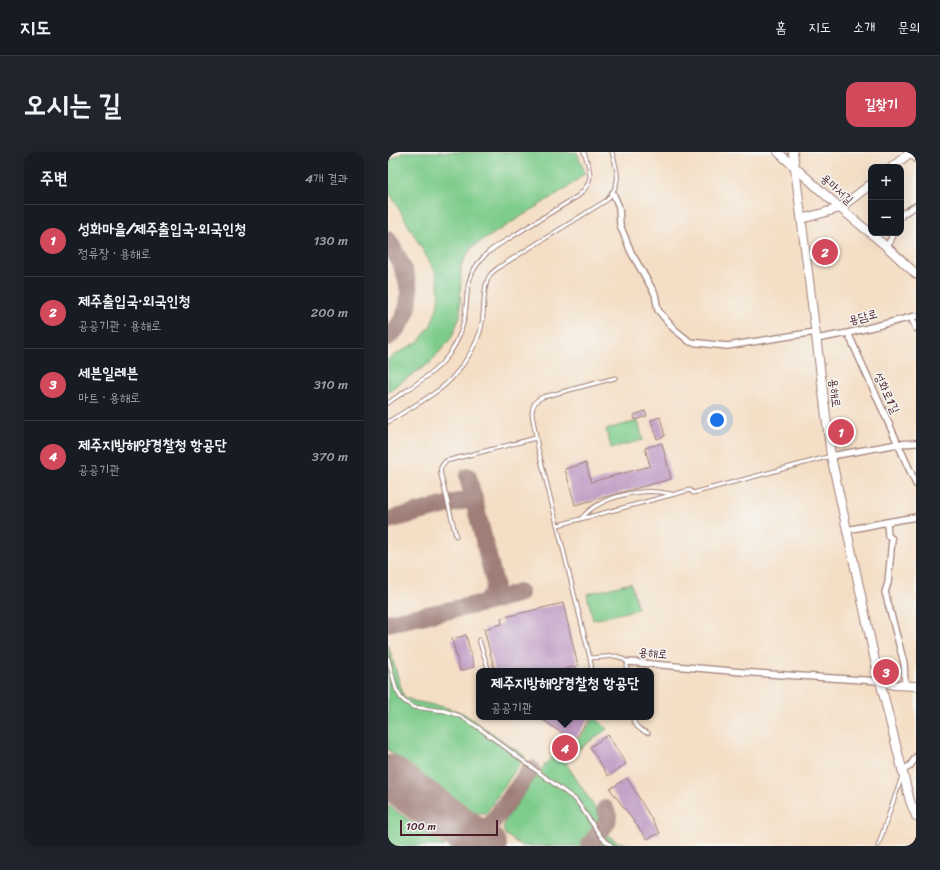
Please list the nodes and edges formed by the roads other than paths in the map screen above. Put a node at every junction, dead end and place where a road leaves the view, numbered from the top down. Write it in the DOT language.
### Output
graph roads {
  1 [pos="584,152"];
  2 [pos="612,152"];
  3 [pos="778,152"];
  4 [pos="793,152"];
  5 [pos="910,152"];
  6 [pos="916,159"];
  7 [pos="896,164"];
  8 [pos="795,168"];
  9 [pos="868,186"];
  10 [pos="613,193"];
  11 [pos="916,206"];
  12 [pos="840,208"];
  13 [pos="904,213"];
  14 [pos="802,219"];
  15 [pos="892,236"];
  16 [pos="887,247"];
  17 [pos="916,273"];
  18 [pos="913,316"];
  19 [pos="916,328"];
  20 [pos="848,333"];
  21 [pos="815,336"];
  22 [pos="615,378"];
  23 [pos="388,403"];
  24 [pos="388,422"];
  25 [pos="536,438"];
  26 [pos="916,443"];
  27 [pos="898,444"];
  28 [pos="831,456"];
  29 [pos="916,484"];
  30 [pos="672,495"];
  31 [pos="916,518"];
  32 [pos="581,519"];
  33 [pos="887,522"];
  34 [pos="558,525"];
  35 [pos="847,530"];
  36 [pos="456,536"];
  37 [pos="479,640"];
  38 [pos="388,658"];
  39 [pos="590,658"];
  40 [pos="628,662"];
  41 [pos="488,668"];
  42 [pos="592,668"];
  43 [pos="627,668"];
  44 [pos="880,680"];
  45 [pos="905,685"];
  46 [pos="916,686"];
  47 [pos="633,720"];
  48 [pos="648,733"];
  49 [pos="916,757"];
  50 [pos="904,770"];
  51 [pos="916,816"];
  52 [pos="612,846"];
  53 [pos="878,846"];
  1 -- 23 [label="lane"];
  2 -- 10 [label="lane"];
  3 -- 8 [label="main road, 용마서길"];
  4 -- 8 [label="main road, 용해로"];
  5 -- 6 [label="street"];
  5 -- 7 [label="main road"];
  8 -- 12 [label="main road, 용마서길"];
  8 -- 14 [label="main road, 용해로"];
  9 -- 12 [label="main road"];
  10 -- 21 [label="street, 용담로"];
  10 -- 24 [label="lane"];
  11 -- 13 [label="street"];
  12 -- 14 [label="main road"];
  12 -- 16 [label="main road, 용마서길"];
  14 -- 21 [label="main road, 용해로"];
  15 -- 16 [label="street"];
  16 -- 17 [label="main road, 용마서길"];
  18 -- 19 [label="street"];
  18 -- 20 [label="street, 용담로"];
  20 -- 21 [label="street, 용담로"];
  20 -- 27 [label="street, 성화로1길"];
  21 -- 28 [label="main road, 용해로"];
  22 -- 25 [label="lane"];
  25 -- 34 [label="lane"];
  25 -- 36 [label="lane"];
  26 -- 27 [label="street"];
  27 -- 28 [label="street"];
  27 -- 29 [label="street, 성화로1길"];
  28 -- 30 [label="lane"];
  28 -- 35 [label="main road, 용해로"];
  30 -- 32 [label="lane"];
  30 -- 32 [label="lane"];
  31 -- 33 [label="street"];
  32 -- 34 [label="lane"];
  33 -- 35 [label="street"];
  33 -- 45 [label="street"];
  34 -- 39 [label="lane"];
  35 -- 44 [label="main road, 용해로"];
  37 -- 41 [label="lane"];
  38 -- 52 [label="lane"];
  39 -- 40 [label="lane, 용해로"];
  39 -- 42 [label="lane"];
  40 -- 43 [label="lane"];
  40 -- 44 [label="street, 용해로"];
  44 -- 45 [label="main road"];
  44 -- 50 [label="main road, 용해로"];
  45 -- 46 [label="main road"];
  47 -- 48 [label="lane"];
  49 -- 50 [label="street"];
  50 -- 51 [label="main road, 용해로"];
  50 -- 53 [label="lane"];
}
